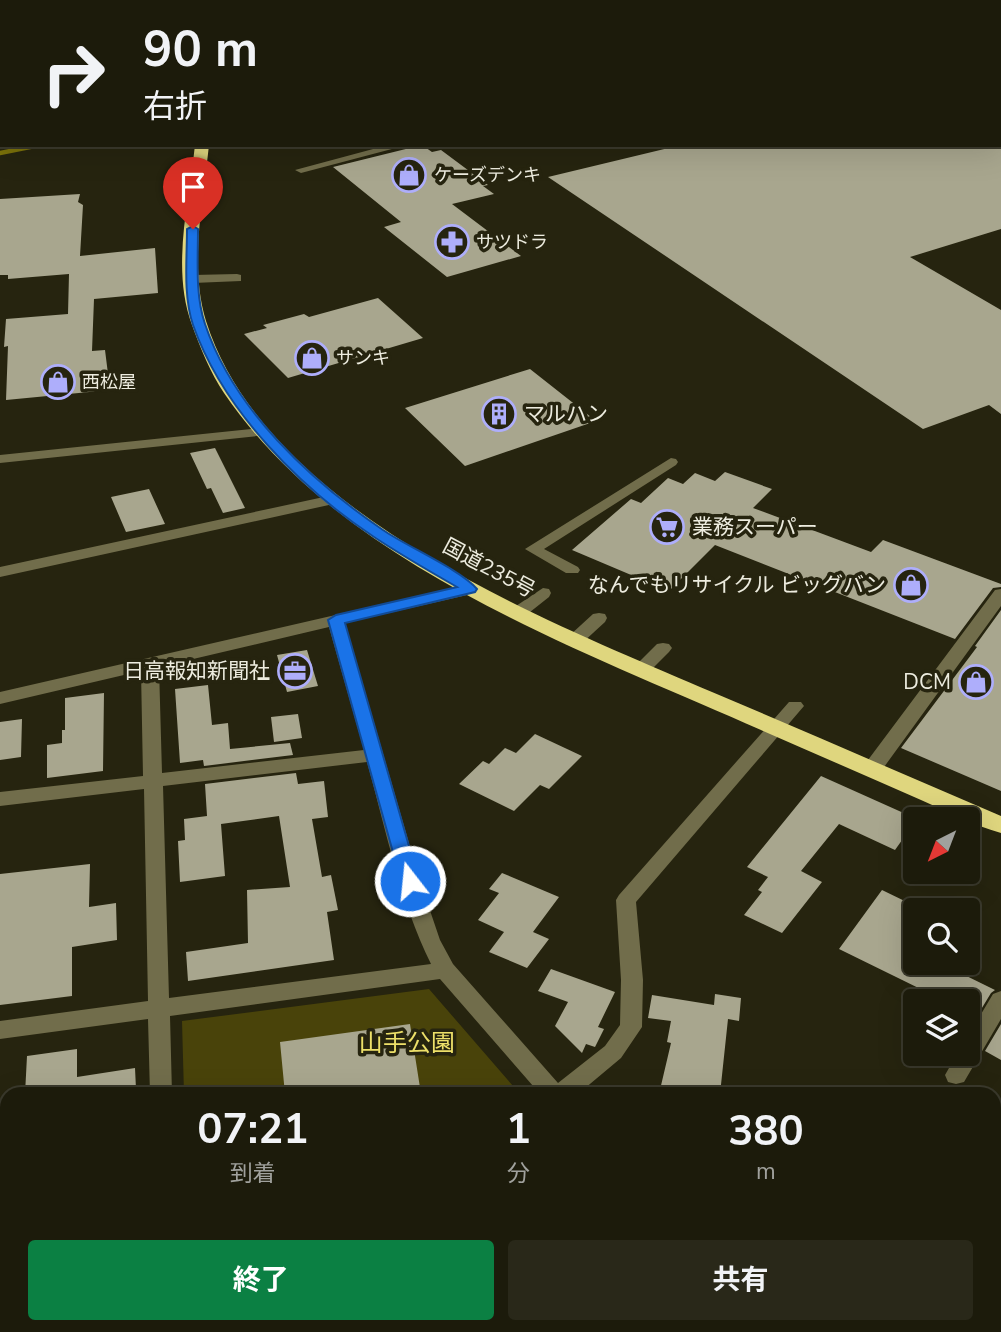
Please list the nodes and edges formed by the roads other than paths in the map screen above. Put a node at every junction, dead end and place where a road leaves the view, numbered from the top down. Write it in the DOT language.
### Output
graph roads {
  1 [pos="202,147"];
  2 [pos="394,147"];
  3 [pos="301,170"];
  4 [pos="237,278"];
  5 [pos="192,279"];
  6 [pos="262,432"];
  7 [pos="0,459"];
  8 [pos="671,462"];
  9 [pos="333,500"];
  10 [pos="572,570"];
  11 [pos="0,572"];
  12 [pos="470,589"];
  13 [pos="543,593"];
  14 [pos="1001,594"];
  15 [pos="519,612"];
  16 [pos="599,618"];
  17 [pos="336,620"];
  18 [pos="575,640"];
  19 [pos="663,648"];
  20 [pos="150,663"];
  21 [pos="642,669"];
  22 [pos="0,698"];
  23 [pos="795,706"];
  24 [pos="776,727"];
  25 [pos="375,755"];
  26 [pos="872,769"];
  27 [pos="153,782"];
  28 [pos="0,799"];
  29 [pos="1001,825"];
  30 [pos="445,970"];
  31 [pos="1001,1000"];
  32 [pos="156,1010"];
  33 [pos="0,1030"];
  34 [pos="956,1075"];
  35 [pos="161,1087"];
  36 [pos="548,1087"];
  37 [pos="570,1087"];
  1 -- 5 [label="highway, 国道235号"];
  2 -- 3 [label="street"];
  4 -- 5 [label="street"];
  5 -- 6 [label="highway, 国道235号"];
  6 -- 7 [label="street"];
  6 -- 9 [label="highway, 国道235号"];
  8 -- 10 [label="street"];
  9 -- 11 [label="street"];
  9 -- 12 [label="highway, 国道235号"];
  12 -- 15 [label="highway, 国道235号"];
  12 -- 17 [label="street"];
  13 -- 15 [label="street"];
  14 -- 26 [label="street"];
  15 -- 18 [label="highway, 国道235号"];
  16 -- 18 [label="street"];
  17 -- 20 [label="street"];
  17 -- 25 [label="street"];
  18 -- 21 [label="highway, 国道235号"];
  19 -- 21 [label="street"];
  20 -- 22 [label="street"];
  20 -- 27 [label="street"];
  21 -- 24 [label="highway, 国道235号"];
  23 -- 24 [label="street"];
  24 -- 26 [label="highway, 国道235号"];
  24 -- 37 [label="street"];
  25 -- 27 [label="street"];
  25 -- 30 [label="street"];
  26 -- 29 [label="highway, 国道235号"];
  27 -- 28 [label="street"];
  27 -- 32 [label="street"];
  30 -- 32 [label="street"];
  30 -- 36 [label="street"];
  31 -- 34 [label="street"];
  32 -- 33 [label="street"];
  32 -- 35 [label="street"];
}
